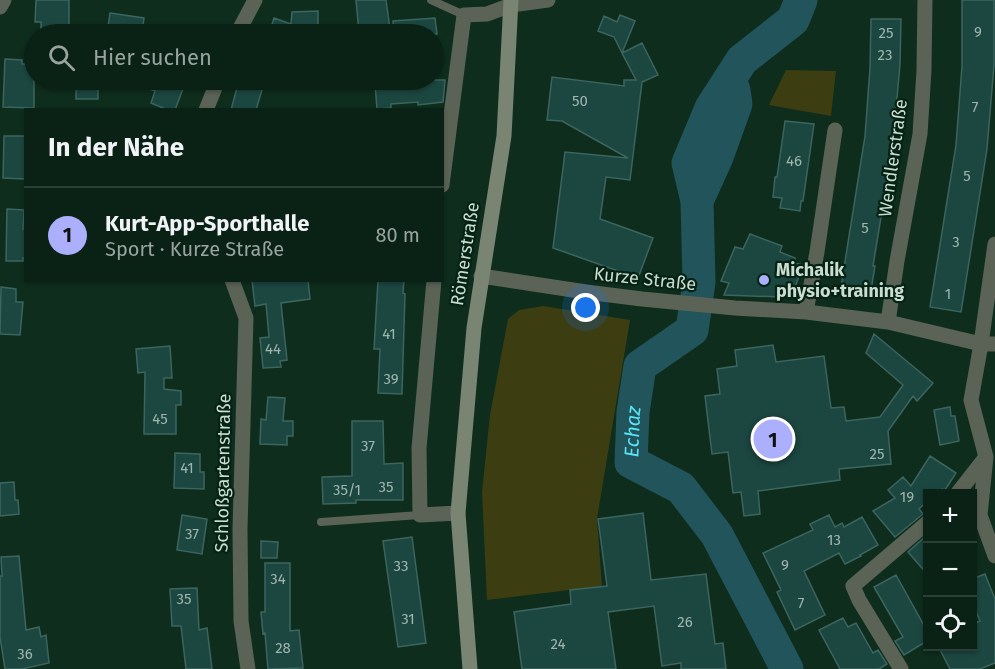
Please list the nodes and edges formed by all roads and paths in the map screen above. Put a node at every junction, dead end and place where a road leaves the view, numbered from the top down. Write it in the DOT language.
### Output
graph roads {
  1 [pos="4,0"];
  2 [pos="255,0"];
  3 [pos="431,0"];
  4 [pos="549,0"];
  5 [pos="925,0"];
  6 [pos="511,3"];
  7 [pos="0,8"];
  8 [pos="464,15"];
  9 [pos="242,24"];
  10 [pos="214,90"];
  11 [pos="207,108"];
  12 [pos="835,130"];
  13 [pos="444,165"];
  14 [pos="995,243"];
  15 [pos="481,276"];
  16 [pos="233,282"];
  17 [pos="434,282"];
  18 [pos="806,312"];
  19 [pos="888,322"];
  20 [pos="988,344"];
  21 [pos="991,459"];
  22 [pos="962,489"];
  23 [pos="458,513"];
  24 [pos="420,516"];
  25 [pos="321,522"];
  26 [pos="923,525"];
  27 [pos="995,556"];
  28 [pos="248,669"];
  29 [pos="470,669"];
  30 [pos="901,669"];
  1 -- 7 [label="street"];
  2 -- 9 [label="street"];
  3 -- 8 [label="lane"];
  4 -- 6 [label="street"];
  5 -- 19 [label="street, Wendlerstraße"];
  6 -- 8 [label="street"];
  6 -- 15 [label="main road, Römerstraße"];
  8 -- 13 [label="street, Römerstraße"];
  10 -- 11 [label="street"];
  12 -- 18 [label="street"];
  14 -- 20 [label="street"];
  15 -- 18 [label="street, Kurze Straße"];
  15 -- 23 [label="main road, Römerstraße"];
  16 -- 28 [label="street, Schloßgartenstraße"];
  17 -- 24 [label="street, Römerstraße"];
  18 -- 19 [label="street, Kurze Straße"];
  19 -- 20 [label="street, Kurze Straße"];
  20 -- 21 [label="street"];
  21 -- 22 [label="street"];
  21 -- 27 [label="street"];
  23 -- 24 [label="street"];
  23 -- 29 [label="main road, Römerstraße"];
  24 -- 25 [label="lane"];
  26 -- 30 [label="street"];
}
